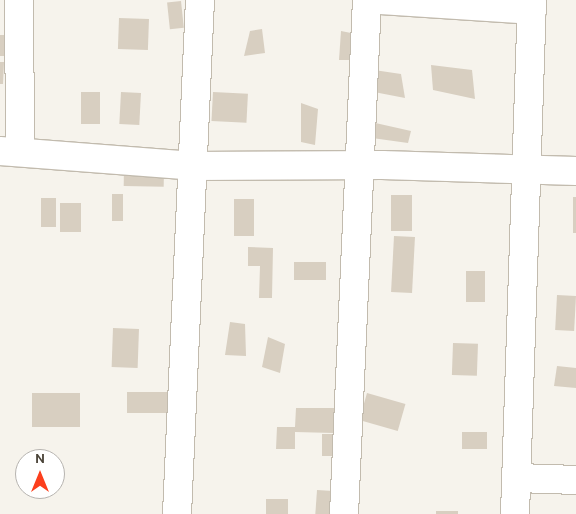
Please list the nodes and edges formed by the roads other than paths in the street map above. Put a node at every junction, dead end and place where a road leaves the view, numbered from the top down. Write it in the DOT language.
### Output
graph roads {
  1 [pos="19,0"];
  2 [pos="200,0"];
  3 [pos="367,0"];
  4 [pos="379,0"];
  5 [pos="532,5"];
  6 [pos="10,152"];
  7 [pos="360,165"];
  8 [pos="193,166"];
  9 [pos="529,170"];
  10 [pos="576,171"];
  11 [pos="517,478"];
  12 [pos="576,480"];
  13 [pos="177,514"];
  14 [pos="344,514"];
  15 [pos="515,514"];
  1 -- 6 [label="street"];
  2 -- 8 [label="street"];
  3 -- 7 [label="street"];
  4 -- 5 [label="street"];
  5 -- 9 [label="street"];
  6 -- 8 [label="street"];
  7 -- 8 [label="street"];
  7 -- 9 [label="street"];
  7 -- 14 [label="street"];
  8 -- 13 [label="street"];
  9 -- 10 [label="street"];
  9 -- 11 [label="street"];
  11 -- 12 [label="street"];
  11 -- 15 [label="street"];
}
